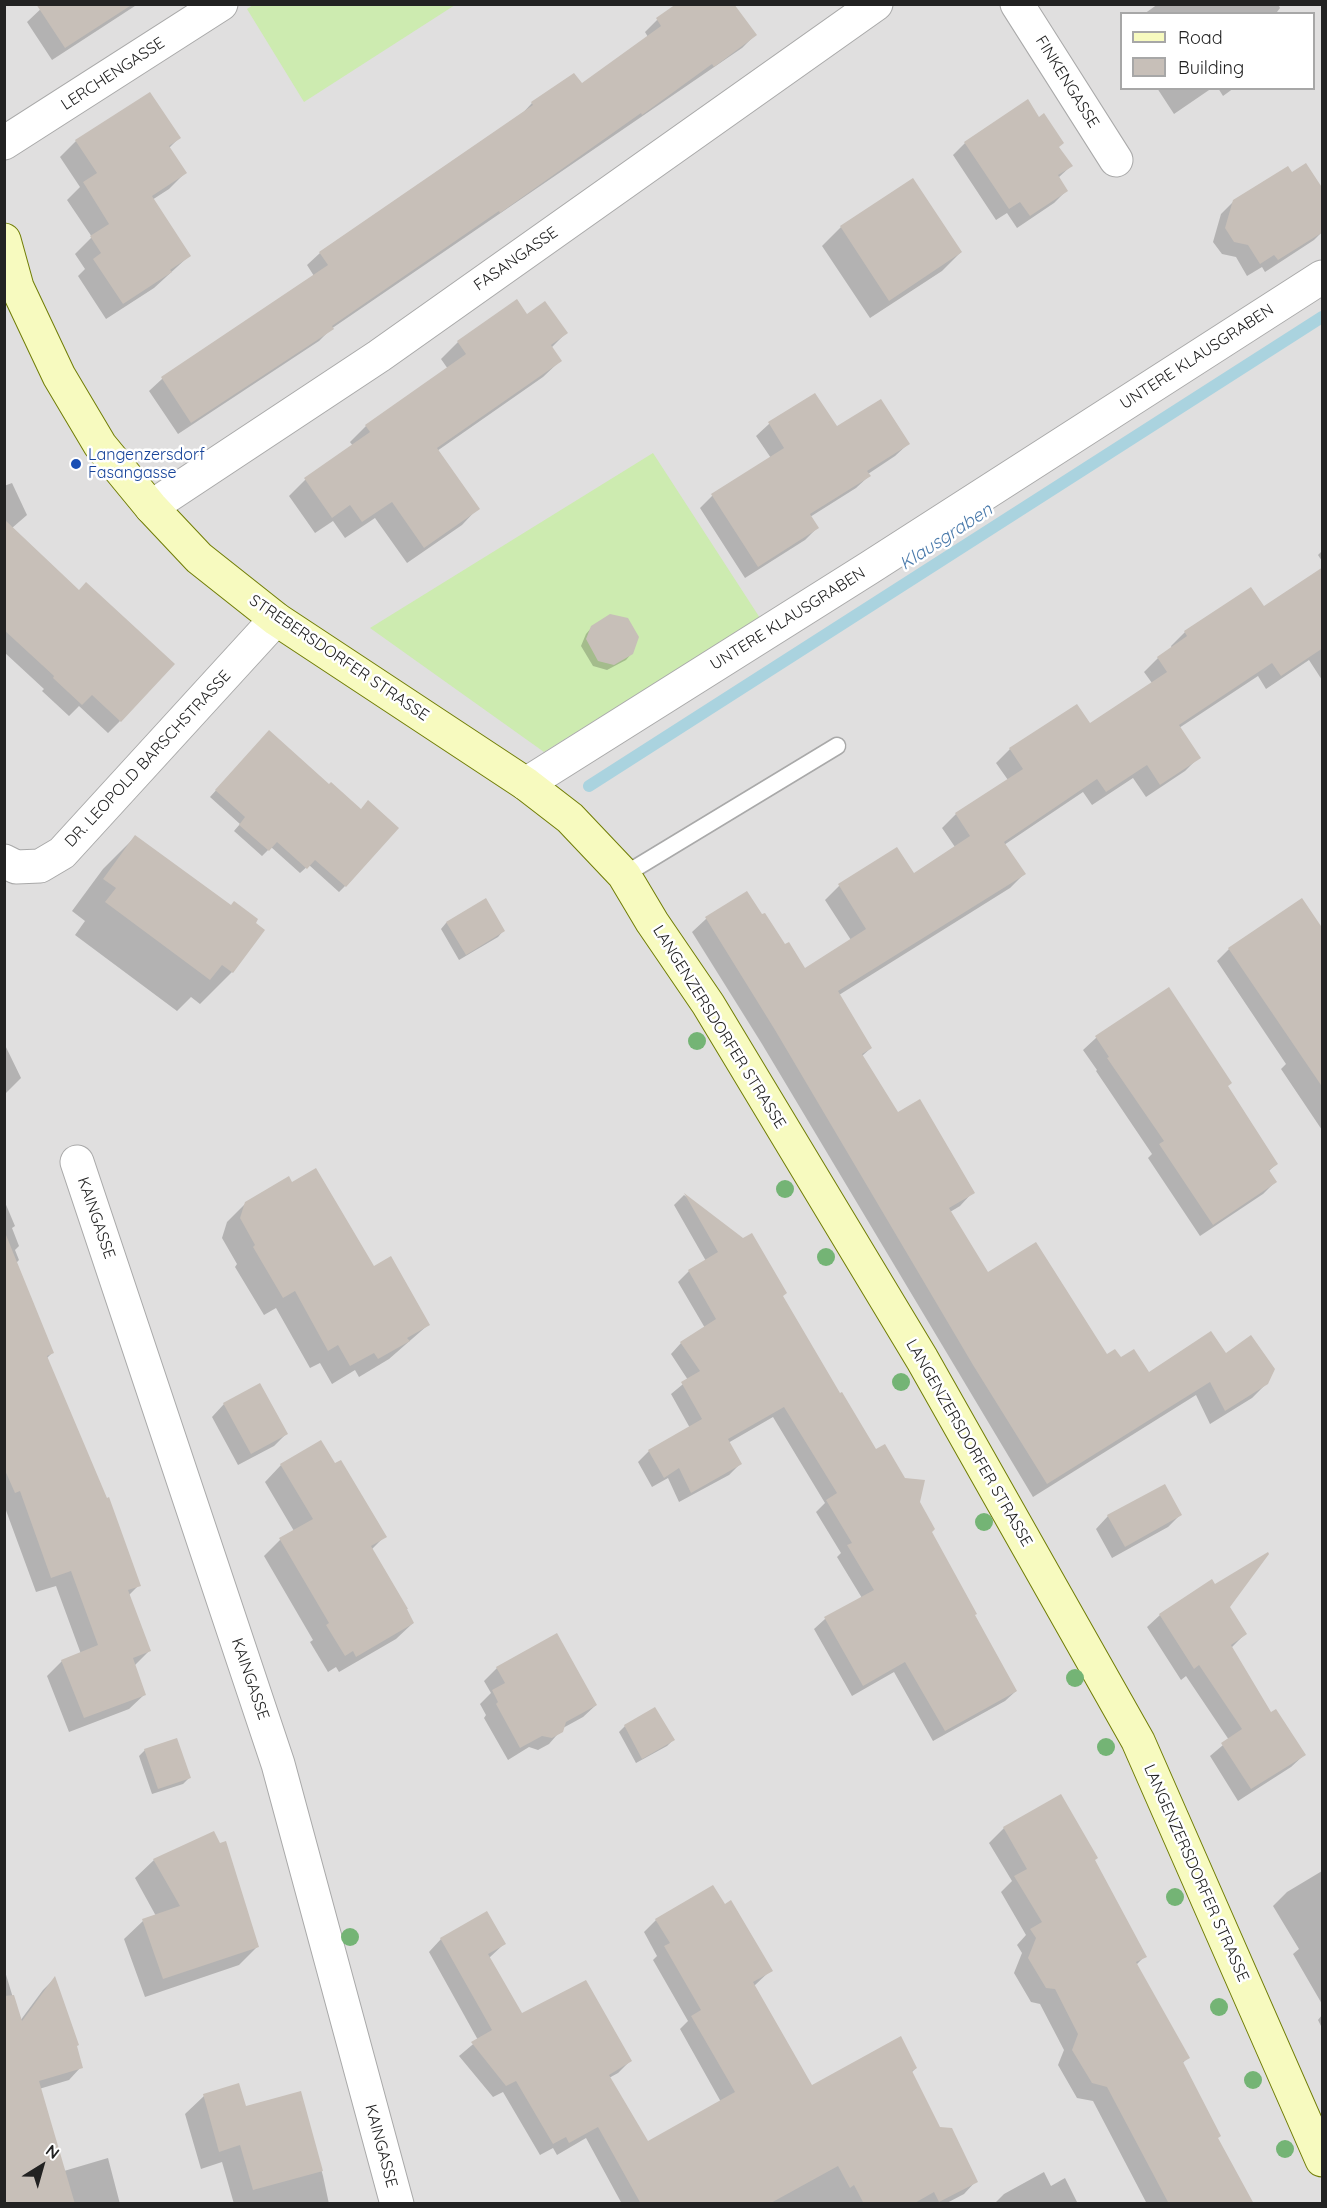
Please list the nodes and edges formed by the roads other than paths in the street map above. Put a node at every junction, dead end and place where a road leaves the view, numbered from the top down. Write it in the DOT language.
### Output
graph roads {
  1 [pos="221,4"];
  2 [pos="876,4"];
  3 [pos="1017,4"];
  4 [pos="4,143"];
  5 [pos="1116,160"];
  6 [pos="4,240"];
  7 [pos="1323,277"];
  8 [pos="151,507"];
  9 [pos="276,619"];
  10 [pos="837,746"];
  11 [pos="526,784"];
  12 [pos="4,861"];
  13 [pos="624,875"];
  14 [pos="77,1162"];
  15 [pos="1323,2160"];
  16 [pos="397,2204"];
  1 -- 4 [label="street, LERCHENGASSE"];
  2 -- 8 [label="street, FASANGASSE"];
  3 -- 5 [label="street, FINKENGASSE"];
  6 -- 8 [label="main road, STREBERSDORFER STRASSE"];
  7 -- 11 [label="street, UNTERE KLAUSGRABEN"];
  8 -- 9 [label="main road, STREBERSDORFER STRASSE"];
  9 -- 11 [label="main road, STREBERSDORFER STRASSE"];
  9 -- 12 [label="street, DR. LEOPOLD BARSCHSTRASSE"];
  10 -- 13 [label="lane"];
  11 -- 13 [label="main road, LANGENZERSDORFER STRASSE"];
  13 -- 15 [label="main road, LANGENZERSDORFER STRASSE"];
  14 -- 16 [label="street, KAINGASSE"];
}
